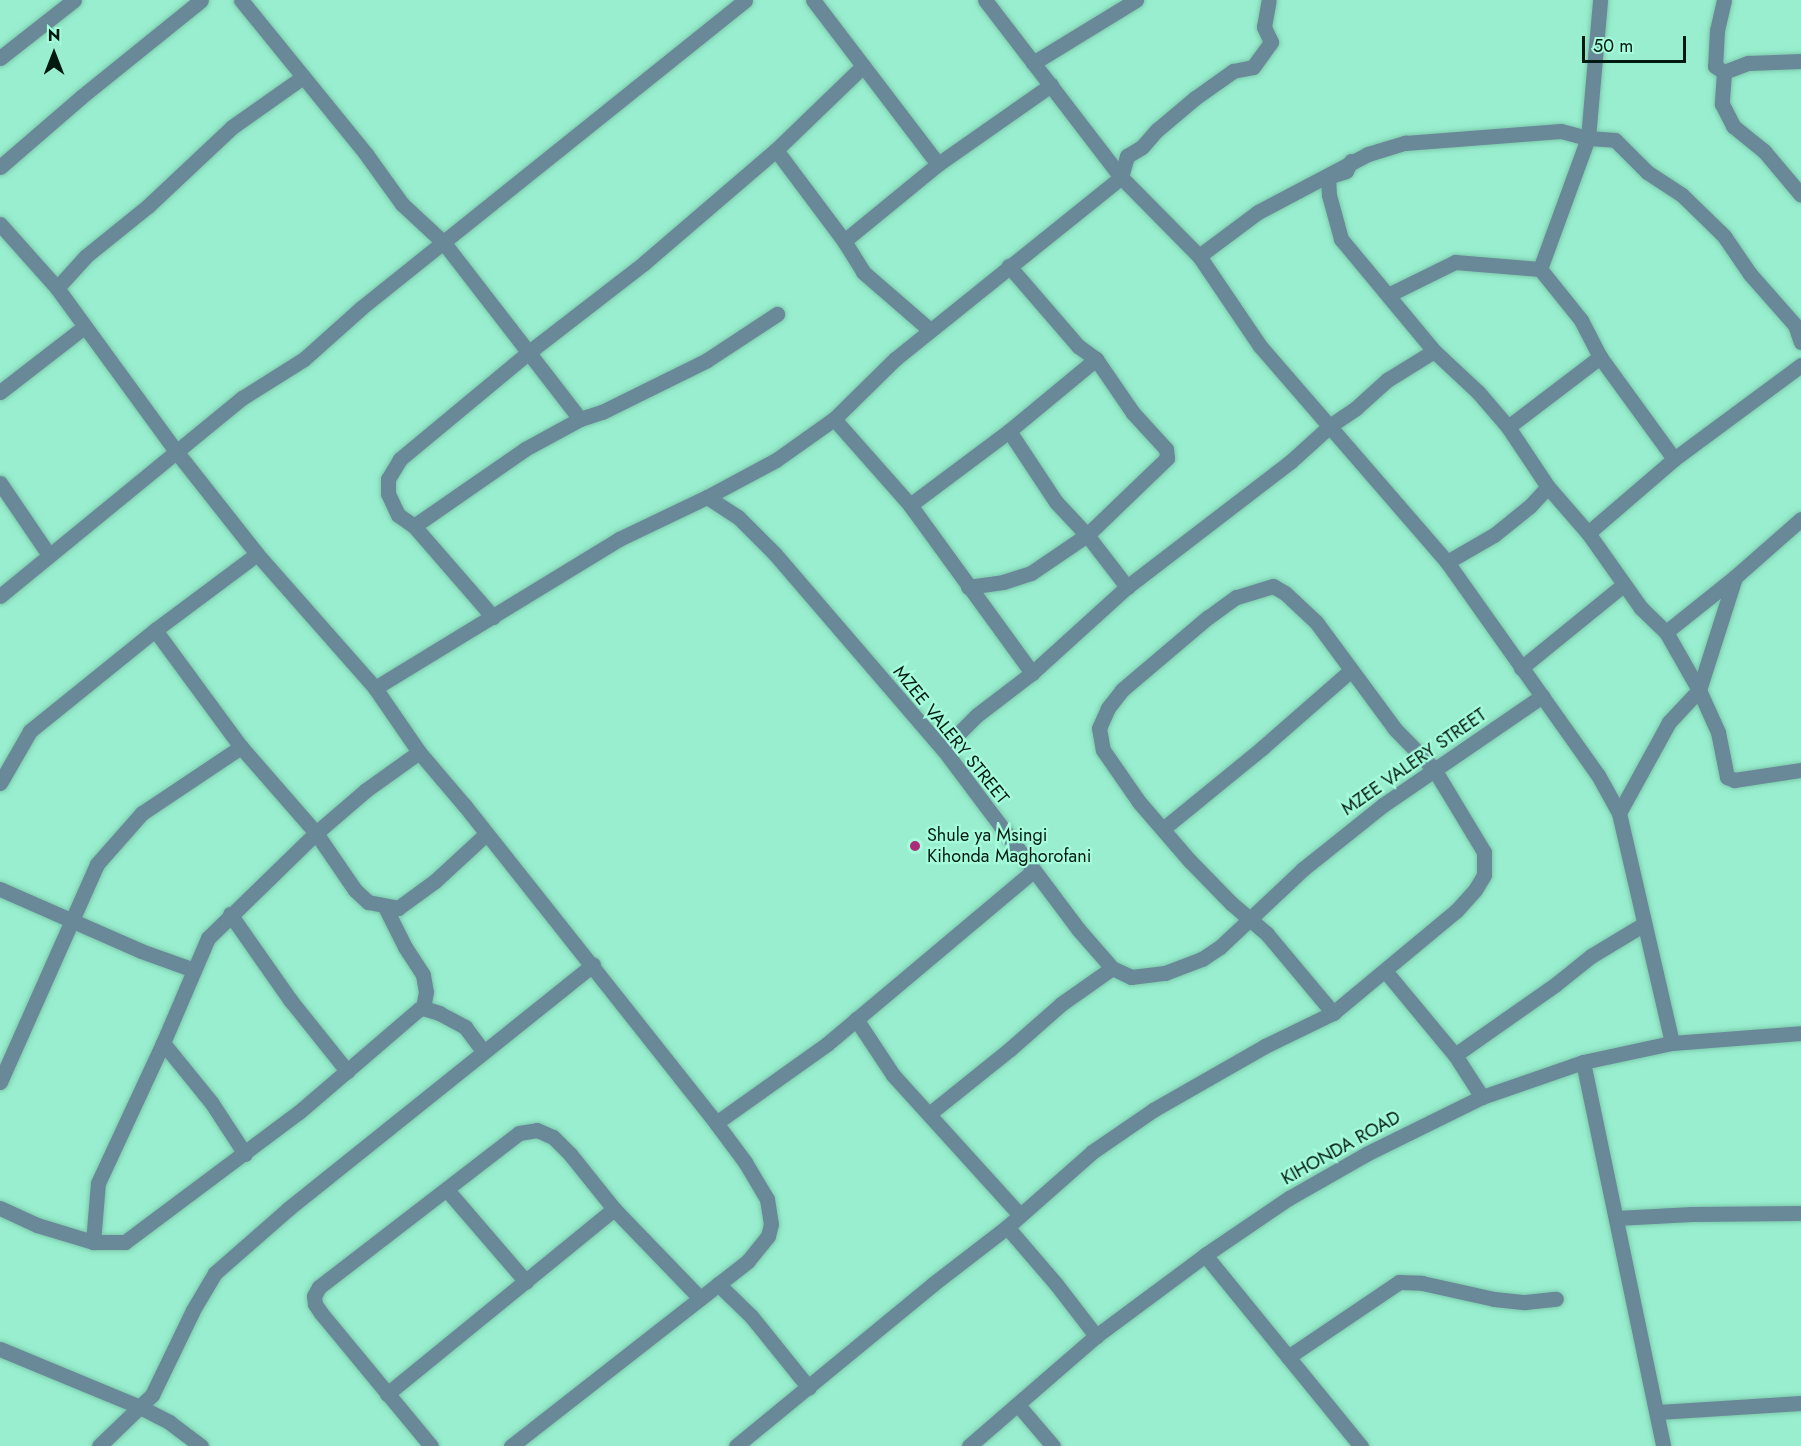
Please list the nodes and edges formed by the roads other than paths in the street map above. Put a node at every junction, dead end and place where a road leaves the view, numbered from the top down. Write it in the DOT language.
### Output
graph roads {
  1 [pos="74,0"];
  2 [pos="201,0"];
  3 [pos="241,0"];
  4 [pos="745,0"];
  5 [pos="813,0"];
  6 [pos="985,0"];
  7 [pos="1136,0"];
  8 [pos="1269,0"];
  9 [pos="1600,0"];
  10 [pos="1724,0"];
  11 [pos="0,58"];
  12 [pos="1801,61"];
  13 [pos="1033,63"];
  14 [pos="863,66"];
  15 [pos="1724,72"];
  16 [pos="303,77"];
  17 [pos="1051,85"];
  18 [pos="1588,138"];
  19 [pos="776,150"];
  20 [pos="1351,161"];
  21 [pos="939,164"];
  22 [pos="0,167"];
  23 [pos="1121,177"];
  24 [pos="1801,195"];
  25 [pos="3,234"];
  26 [pos="844,241"];
  27 [pos="444,243"];
  28 [pos="1199,256"];
  29 [pos="1009,266"];
  30 [pos="1540,269"];
  31 [pos="57,288"];
  32 [pos="1388,295"];
  33 [pos="777,314"];
  34 [pos="84,327"];
  35 [pos="930,330"];
  36 [pos="1801,342"];
  37 [pos="1434,351"];
  38 [pos="529,352"];
  39 [pos="1600,357"];
  40 [pos="1096,359"];
  41 [pos="1801,365"];
  42 [pos="0,392"];
  43 [pos="580,419"];
  44 [pos="834,419"];
  45 [pos="1331,425"];
  46 [pos="1509,427"];
  47 [pos="1009,431"];
  48 [pos="175,450"];
  49 [pos="1674,459"];
  50 [pos="0,483"];
  51 [pos="1548,487"];
  52 [pos="707,497"];
  53 [pos="909,505"];
  54 [pos="1801,519"];
  55 [pos="414,526"];
  56 [pos="1588,533"];
  57 [pos="1087,535"];
  58 [pos="257,554"];
  59 [pos="49,555"];
  60 [pos="1447,562"];
  61 [pos="1735,577"];
  62 [pos="1623,585"];
  63 [pos="1127,586"];
  64 [pos="968,587"];
  65 [pos="0,596"];
  66 [pos="493,617"];
  67 [pos="155,630"];
  68 [pos="1666,632"];
  69 [pos="1521,668"];
  70 [pos="1351,670"];
  71 [pos="1032,673"];
  72 [pos="375,688"];
  73 [pos="1699,690"];
  74 [pos="1542,696"];
  75 [pos="241,747"];
  76 [pos="943,749"];
  77 [pos="419,752"];
  78 [pos="1434,769"];
  79 [pos="1801,770"];
  80 [pos="0,783"];
  81 [pos="1619,813"];
  82 [pos="1164,828"];
  83 [pos="316,833"];
  84 [pos="486,834"];
  85 [pos="1033,871"];
  86 [pos="0,889"];
  87 [pos="385,907"];
  88 [pos="230,914"];
  89 [pos="1249,917"];
  90 [pos="71,920"];
  91 [pos="1644,924"];
  92 [pos="593,965"];
  93 [pos="1112,968"];
  94 [pos="194,970"];
  95 [pos="1386,972"];
  96 [pos="423,1008"];
  97 [pos="1333,1012"];
  98 [pos="856,1018"];
  99 [pos="1801,1033"];
  100 [pos="163,1043"];
  101 [pos="1672,1043"];
  102 [pos="483,1052"];
  103 [pos="1455,1055"];
  104 [pos="1582,1062"];
  105 [pos="347,1071"];
  106 [pos="0,1082"];
  107 [pos="1482,1097"];
  108 [pos="929,1114"];
  109 [pos="716,1122"];
  110 [pos="245,1154"];
  111 [pos="447,1190"];
  112 [pos="0,1208"];
  113 [pos="615,1209"];
  114 [pos="1801,1213"];
  115 [pos="1020,1215"];
  116 [pos="1616,1218"];
  117 [pos="1006,1227"];
  118 [pos="93,1242"];
  119 [pos="1205,1255"];
  120 [pos="525,1282"];
  121 [pos="718,1284"];
  122 [pos="700,1298"];
  123 [pos="1556,1299"];
  124 [pos="1095,1336"];
  125 [pos="0,1349"];
  126 [pos="1288,1357"];
  127 [pos="808,1388"];
  128 [pos="387,1394"];
  129 [pos="1801,1403"];
  130 [pos="1018,1406"];
  131 [pos="140,1407"];
  132 [pos="1658,1412"];
  133 [pos="99,1446"];
  134 [pos="201,1446"];
  135 [pos="431,1446"];
  136 [pos="511,1446"];
  137 [pos="736,1446"];
  138 [pos="969,1446"];
  139 [pos="1053,1446"];
  140 [pos="1361,1446"];
  141 [pos="1663,1446"];
  1 -- 11 [label="street"];
  2 -- 22 [label="street"];
  3 -- 16 [label="street"];
  4 -- 27 [label="street"];
  5 -- 14 [label="street"];
  6 -- 13 [label="street"];
  7 -- 13 [label="street"];
  8 -- 23 [label="street"];
  9 -- 18 [label="street"];
  10 -- 15 [label="street"];
  12 -- 15 [label="street"];
  13 -- 17 [label="street"];
  14 -- 19 [label="street"];
  14 -- 21 [label="street"];
  15 -- 24 [label="street"];
  16 -- 27 [label="street"];
  16 -- 31 [label="street"];
  17 -- 21 [label="street"];
  17 -- 23 [label="street"];
  18 -- 20 [label="street"];
  18 -- 30 [label="street"];
  18 -- 36 [label="street"];
  19 -- 26 [label="street"];
  19 -- 38 [label="street"];
  20 -- 28 [label="street"];
  20 -- 32 [label="street"];
  21 -- 26 [label="street"];
  23 -- 28 [label="street"];
  23 -- 29 [label="street"];
  25 -- 31 [label="street"];
  26 -- 35 [label="street"];
  27 -- 38 [label="street"];
  27 -- 48 [label="street"];
  28 -- 45 [label="street"];
  29 -- 35 [label="street"];
  29 -- 40 [label="street"];
  30 -- 32 [label="street"];
  30 -- 39 [label="street"];
  31 -- 34 [label="street"];
  32 -- 37 [label="street"];
  33 -- 43 [label="street"];
  34 -- 42 [label="street"];
  34 -- 48 [label="street"];
  35 -- 44 [label="street"];
  37 -- 45 [label="street"];
  37 -- 46 [label="street"];
  38 -- 43 [label="street"];
  38 -- 55 [label="street"];
  39 -- 46 [label="street"];
  39 -- 49 [label="street"];
  40 -- 47 [label="street"];
  40 -- 57 [label="street"];
  41 -- 49 [label="street"];
  43 -- 55 [label="street"];
  44 -- 52 [label="street"];
  44 -- 53 [label="street"];
  45 -- 60 [label="street"];
  45 -- 63 [label="street"];
  46 -- 51 [label="street"];
  47 -- 53 [label="street"];
  47 -- 57 [label="street"];
  48 -- 58 [label="street"];
  48 -- 59 [label="street"];
  49 -- 56 [label="street"];
  50 -- 59 [label="street"];
  51 -- 56 [label="street"];
  51 -- 60 [label="street"];
  52 -- 66 [label="street"];
  52 -- 76 [label="street, MZEE VALERY STREET"];
  53 -- 64 [label="street"];
  54 -- 61 [label="street"];
  55 -- 66 [label="street"];
  56 -- 62 [label="street"];
  57 -- 63 [label="street"];
  57 -- 64 [label="street"];
  58 -- 67 [label="street"];
  58 -- 72 [label="street"];
  59 -- 65 [label="street"];
  60 -- 69 [label="street"];
  61 -- 68 [label="street"];
  61 -- 73 [label="street"];
  62 -- 68 [label="street"];
  62 -- 69 [label="street"];
  63 -- 71 [label="street"];
  64 -- 71 [label="street"];
  66 -- 72 [label="street"];
  67 -- 75 [label="street"];
  67 -- 80 [label="street"];
  68 -- 73 [label="street"];
  69 -- 74 [label="street"];
  70 -- 78 [label="street"];
  70 -- 82 [label="street"];
  70 -- 82 [label="street"];
  71 -- 76 [label="street"];
  72 -- 77 [label="street"];
  73 -- 79 [label="street"];
  73 -- 81 [label="street"];
  74 -- 78 [label="street, MZEE VALERY STREET"];
  74 -- 81 [label="street"];
  75 -- 83 [label="street"];
  75 -- 90 [label="street"];
  76 -- 85 [label="street, MZEE VALERY STREET"];
  77 -- 83 [label="street"];
  77 -- 84 [label="street"];
  78 -- 89 [label="street, MZEE VALERY STREET"];
  78 -- 95 [label="street"];
  81 -- 91 [label="street"];
  82 -- 89 [label="street"];
  83 -- 87 [label="street"];
  83 -- 88 [label="street"];
  84 -- 87 [label="street"];
  84 -- 92 [label="street"];
  85 -- 93 [label="street, MZEE VALERY STREET"];
  85 -- 98 [label="street"];
  86 -- 90 [label="street"];
  87 -- 96 [label="street"];
  88 -- 94 [label="street"];
  88 -- 105 [label="street"];
  89 -- 93 [label="street, MZEE VALERY STREET"];
  89 -- 97 [label="street"];
  90 -- 94 [label="street"];
  90 -- 106 [label="street"];
  91 -- 101 [label="street"];
  91 -- 103 [label="street"];
  92 -- 102 [label="street"];
  92 -- 109 [label="street"];
  93 -- 108 [label="street"];
  94 -- 100 [label="street"];
  95 -- 97 [label="street"];
  95 -- 103 [label="street"];
  96 -- 102 [label="street"];
  96 -- 105 [label="street"];
  97 -- 115 [label="street"];
  98 -- 108 [label="street"];
  98 -- 109 [label="street"];
  99 -- 101 [label="street, KIHONDA ROAD"];
  100 -- 110 [label="street"];
  100 -- 118 [label="street"];
  101 -- 104 [label="street, KIHONDA ROAD"];
  102 -- 131 [label="street"];
  103 -- 107 [label="street"];
  104 -- 107 [label="street, KIHONDA ROAD"];
  104 -- 116 [label="street"];
  105 -- 110 [label="street"];
  107 -- 119 [label="street, KIHONDA ROAD"];
  108 -- 115 [label="street"];
  109 -- 121 [label="street"];
  110 -- 118 [label="street"];
  111 -- 113 [label="street"];
  111 -- 120 [label="street"];
  111 -- 128 [label="street"];
  112 -- 118 [label="street"];
  113 -- 120 [label="street"];
  113 -- 122 [label="street"];
  114 -- 116 [label="street"];
  115 -- 117 [label="street"];
  116 -- 132 [label="street"];
  117 -- 124 [label="street"];
  117 -- 127 [label="street"];
  119 -- 124 [label="street, KIHONDA ROAD"];
  119 -- 126 [label="street"];
  120 -- 128 [label="street"];
  121 -- 122 [label="street"];
  121 -- 127 [label="street"];
  122 -- 136 [label="street"];
  123 -- 126 [label="street"];
  124 -- 130 [label="street, KIHONDA ROAD"];
  125 -- 131 [label="street"];
  126 -- 140 [label="street"];
  127 -- 137 [label="street"];
  128 -- 135 [label="street"];
  129 -- 132 [label="street"];
  130 -- 138 [label="street, KIHONDA ROAD"];
  130 -- 139 [label="street"];
  131 -- 133 [label="street"];
  131 -- 134 [label="street"];
  132 -- 141 [label="street"];
}
